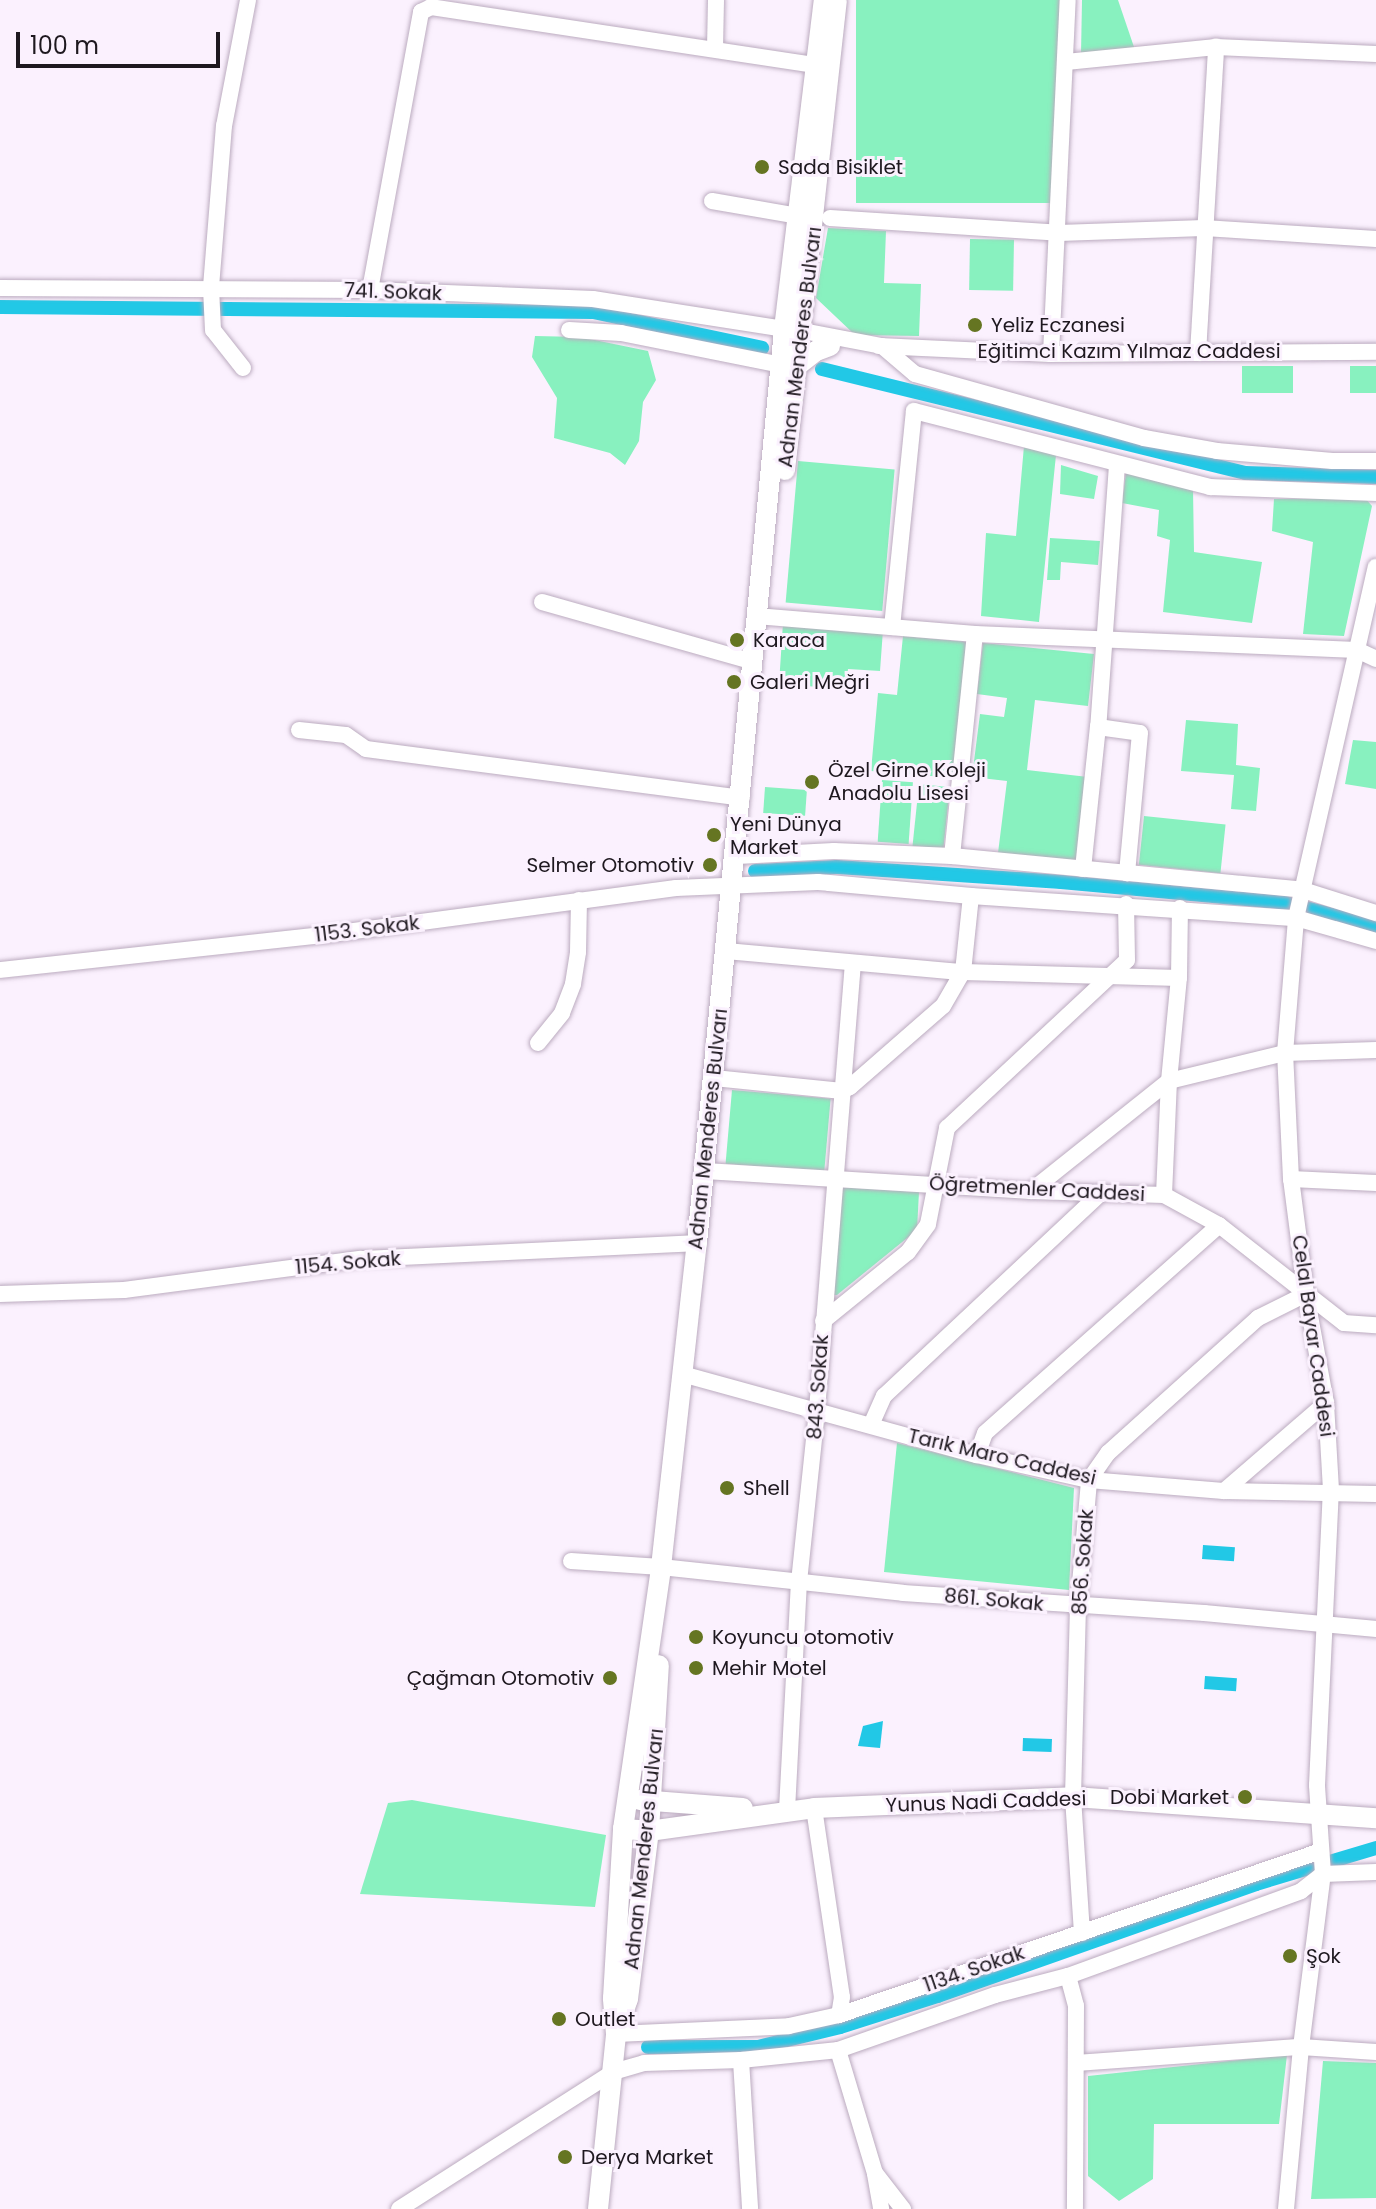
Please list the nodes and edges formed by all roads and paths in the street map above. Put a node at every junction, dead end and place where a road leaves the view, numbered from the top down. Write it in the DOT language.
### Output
graph roads {
  1 [pos="248,0"];
  2 [pos="716,0"];
  3 [pos="824,0"];
  4 [pos="837,0"];
  5 [pos="1068,0"];
  6 [pos="1216,47"];
  7 [pos="715,48"];
  8 [pos="1376,54"];
  9 [pos="1066,62"];
  10 [pos="816,65"];
  11 [pos="712,201"];
  12 [pos="798,216"];
  13 [pos="830,218"];
  14 [pos="1204,228"];
  15 [pos="1059,233"];
  16 [pos="1376,239"];
  17 [pos="211,287"];
  18 [pos="0,288"];
  19 [pos="370,290"];
  20 [pos="569,330"];
  21 [pos="793,336"];
  22 [pos="830,346"];
  23 [pos="882,346"];
  24 [pos="1376,352"];
  25 [pos="1198,353"];
  26 [pos="1051,354"];
  27 [pos="789,365"];
  28 [pos="243,368"];
  29 [pos="1376,461"];
  30 [pos="1117,465"];
  31 [pos="1376,493"];
  32 [pos="1376,567"];
  33 [pos="542,602"];
  34 [pos="762,616"];
  35 [pos="892,627"];
  36 [pos="975,634"];
  37 [pos="1104,639"];
  38 [pos="1357,650"];
  39 [pos="1376,659"];
  40 [pos="751,661"];
  41 [pos="752,692"];
  42 [pos="1098,727"];
  43 [pos="299,730"];
  44 [pos="742,798"];
  45 [pos="737,856"];
  46 [pos="952,856"];
  47 [pos="1083,869"];
  48 [pos="1127,873"];
  49 [pos="733,886"];
  50 [pos="1303,890"];
  51 [pos="971,896"];
  52 [pos="579,900"];
  53 [pos="1126,904"];
  54 [pos="1180,908"];
  55 [pos="1376,913"];
  56 [pos="1296,918"];
  57 [pos="1376,941"];
  58 [pos="726,951"];
  59 [pos="853,964"];
  60 [pos="0,970"];
  61 [pos="963,972"];
  62 [pos="1112,977"];
  63 [pos="1179,978"];
  64 [pos="538,1043"];
  65 [pos="1376,1050"];
  66 [pos="1285,1053"];
  67 [pos="714,1078"];
  68 [pos="1169,1081"];
  69 [pos="842,1091"];
  70 [pos="705,1171"];
  71 [pos="1291,1179"];
  72 [pos="834,1180"];
  73 [pos="938,1183"];
  74 [pos="1376,1183"];
  75 [pos="1031,1191"];
  76 [pos="1102,1192"];
  77 [pos="1164,1195"];
  78 [pos="1219,1225"];
  79 [pos="697,1243"];
  80 [pos="0,1294"];
  81 [pos="1306,1294"];
  82 [pos="823,1321"];
  83 [pos="1376,1325"];
  84 [pos="682,1374"];
  85 [pos="1326,1403"];
  86 [pos="817,1410"];
  87 [pos="871,1425"];
  88 [pos="977,1455"];
  89 [pos="1089,1480"];
  90 [pos="1331,1490"];
  91 [pos="1224,1491"];
  92 [pos="1376,1494"];
  93 [pos="571,1561"];
  94 [pos="661,1567"];
  95 [pos="799,1582"];
  96 [pos="1078,1607"];
  97 [pos="1324,1625"];
  98 [pos="1376,1629"];
  99 [pos="655,1753"];
  100 [pos="1073,1797"];
  101 [pos="628,1799"];
  102 [pos="653,1801"];
  103 [pos="814,1808"];
  104 [pos="787,1810"];
  105 [pos="1320,1813"];
  106 [pos="691,1815"];
  107 [pos="1376,1818"];
  108 [pos="623,1829"];
  109 [pos="649,1831"];
  110 [pos="1322,1852"];
  111 [pos="1376,1872"];
  112 [pos="644,1874"];
  113 [pos="1323,1874"];
  114 [pos="1082,1933"];
  115 [pos="1068,1976"];
  116 [pos="839,2015"];
  117 [pos="616,2034"];
  118 [pos="1301,2047"];
  119 [pos="838,2050"];
  120 [pos="1376,2052"];
  121 [pos="741,2060"];
  122 [pos="1076,2063"];
  123 [pos="613,2072"];
  124 [pos="875,2173"];
  125 [pos="399,2209"];
  126 [pos="598,2209"];
  127 [pos="750,2209"];
  128 [pos="881,2209"];
  129 [pos="903,2209"];
  130 [pos="1075,2209"];
  131 [pos="1286,2209"];
  1 -- 17 [label="street"];
  2 -- 7 [label="street"];
  3 -- 10 [label="main road, Adnan Menderes Bulvarı"];
  4 -- 21 [label="main road, Adnan Menderes Bulvarı"];
  5 -- 9 [label="street"];
  6 -- 8 [label="street"];
  6 -- 9 [label="street"];
  6 -- 14 [label="street"];
  7 -- 10 [label="street"];
  7 -- 19 [label="street"];
  9 -- 15 [label="street"];
  10 -- 12 [label="main road, Adnan Menderes Bulvarı"];
  11 -- 12 [label="street"];
  12 -- 21 [label="main road, Adnan Menderes Bulvarı"];
  13 -- 15 [label="street"];
  14 -- 15 [label="street"];
  14 -- 16 [label="street"];
  14 -- 25 [label="street"];
  15 -- 26 [label="street"];
  17 -- 18 [label="street, 741. Sokak"];
  17 -- 19 [label="street, 741. Sokak"];
  17 -- 28 [label="street"];
  19 -- 21 [label="street, 741. Sokak"];
  20 -- 27 [label="street"];
  21 -- 22 [label="street, Eğitimci Kazım Yılmaz Caddesi"];
  21 -- 23 [label="street, Eğitimci Kazım Yılmaz Caddesi"];
  21 -- 27 [label="main road, Adnan Menderes Bulvarı"];
  22 -- 23 [label="street, Eğitimci Kazım Yılmaz Caddesi"];
  22 -- 27 [label="main road"];
  23 -- 26 [label="street, Eğitimci Kazım Yılmaz Caddesi"];
  23 -- 29 [label="street"];
  24 -- 25 [label="street, Eğitimci Kazım Yılmaz Caddesi"];
  25 -- 26 [label="street, Eğitimci Kazım Yılmaz Caddesi"];
  27 -- 34 [label="main road, Adnan Menderes Bulvarı"];
  30 -- 31 [label="street"];
  30 -- 35 [label="street"];
  30 -- 37 [label="street"];
  32 -- 38 [label="street, Celal Bayar Caddesi"];
  33 -- 40 [label="street"];
  34 -- 35 [label="street"];
  34 -- 40 [label="main road, Adnan Menderes Bulvarı"];
  34 -- 41 [label="main road, Adnan Menderes Bulvarı"];
  35 -- 36 [label="street"];
  36 -- 37 [label="street"];
  36 -- 46 [label="street"];
  37 -- 38 [label="street"];
  37 -- 42 [label="street"];
  38 -- 39 [label="street"];
  38 -- 50 [label="street, Celal Bayar Caddesi"];
  40 -- 41 [label="main road, Adnan Menderes Bulvarı"];
  41 -- 44 [label="main road, Adnan Menderes Bulvarı"];
  42 -- 47 [label="street"];
  42 -- 48 [label="street"];
  43 -- 44 [label="street"];
  44 -- 45 [label="main road, Adnan Menderes Bulvarı"];
  45 -- 46 [label="street"];
  45 -- 49 [label="main road, Adnan Menderes Bulvarı"];
  46 -- 47 [label="street"];
  47 -- 48 [label="street"];
  48 -- 50 [label="street"];
  49 -- 51 [label="street, 1153. Sokak"];
  49 -- 52 [label="street, 1153. Sokak"];
  49 -- 58 [label="main road, Adnan Menderes Bulvarı"];
  50 -- 55 [label="street"];
  50 -- 56 [label="street, Celal Bayar Caddesi"];
  51 -- 53 [label="street, 1153. Sokak"];
  51 -- 61 [label="street"];
  52 -- 60 [label="street, 1153. Sokak"];
  52 -- 64 [label="street"];
  53 -- 54 [label="street, 1153. Sokak"];
  53 -- 62 [label="street"];
  54 -- 56 [label="street, 1153. Sokak"];
  54 -- 63 [label="street"];
  56 -- 57 [label="street, 1153. Sokak"];
  56 -- 66 [label="street, Celal Bayar Caddesi"];
  58 -- 59 [label="street"];
  58 -- 67 [label="main road, Adnan Menderes Bulvarı"];
  59 -- 61 [label="street"];
  59 -- 69 [label="street, 843. Sokak"];
  61 -- 62 [label="street"];
  61 -- 69 [label="street"];
  62 -- 63 [label="street"];
  62 -- 73 [label="street"];
  63 -- 68 [label="street"];
  65 -- 66 [label="street"];
  66 -- 68 [label="street"];
  66 -- 71 [label="street, Celal Bayar Caddesi"];
  67 -- 69 [label="street"];
  67 -- 70 [label="main road, Adnan Menderes Bulvarı"];
  68 -- 75 [label="street"];
  68 -- 77 [label="street"];
  69 -- 72 [label="street, 843. Sokak"];
  70 -- 72 [label="street, Öğretmenler Caddesi"];
  70 -- 79 [label="main road, Adnan Menderes Bulvarı"];
  71 -- 74 [label="street"];
  71 -- 81 [label="street, Celal Bayar Caddesi"];
  72 -- 73 [label="street, Öğretmenler Caddesi"];
  72 -- 82 [label="street, 843. Sokak"];
  73 -- 75 [label="street, Öğretmenler Caddesi"];
  73 -- 82 [label="street"];
  75 -- 76 [label="street, Öğretmenler Caddesi"];
  76 -- 77 [label="street, Öğretmenler Caddesi"];
  76 -- 87 [label="street"];
  77 -- 78 [label="street, Öğretmenler Caddesi"];
  78 -- 81 [label="street, Öğretmenler Caddesi"];
  78 -- 88 [label="street"];
  79 -- 80 [label="street, 1154. Sokak"];
  79 -- 84 [label="main road, Adnan Menderes Bulvarı"];
  81 -- 83 [label="street, Öğretmenler Caddesi"];
  81 -- 85 [label="street, Celal Bayar Caddesi"];
  81 -- 89 [label="street, 856. Sokak"];
  82 -- 86 [label="street, 843. Sokak"];
  84 -- 86 [label="street, Tarık Maro Caddesi"];
  84 -- 94 [label="main road, Adnan Menderes Bulvarı"];
  85 -- 90 [label="street, Celal Bayar Caddesi"];
  85 -- 91 [label="street"];
  86 -- 87 [label="street, Tarık Maro Caddesi"];
  86 -- 95 [label="street, 843. Sokak"];
  87 -- 88 [label="street, Tarık Maro Caddesi"];
  88 -- 89 [label="street, Tarık Maro Caddesi"];
  89 -- 91 [label="street, Tarık Maro Caddesi"];
  89 -- 96 [label="street, 856. Sokak"];
  90 -- 91 [label="street, Tarık Maro Caddesi"];
  90 -- 92 [label="street, Tarık Maro Caddesi"];
  90 -- 97 [label="street, Celal Bayar Caddesi"];
  93 -- 94 [label="street, 861. Sokak"];
  94 -- 95 [label="street, 861. Sokak"];
  94 -- 99 [label="main road, Adnan Menderes Bulvarı"];
  94 -- 101 [label="main road, Adnan Menderes Bulvarı"];
  95 -- 96 [label="street, 861. Sokak"];
  95 -- 104 [label="street, 843. Sokak"];
  96 -- 97 [label="street, 861. Sokak"];
  96 -- 100 [label="street, 856. Sokak"];
  97 -- 98 [label="street, 861. Sokak"];
  97 -- 105 [label="street, Celal Bayar Caddesi"];
  99 -- 102 [label="main road, Adnan Menderes Bulvarı"];
  99 -- 106 [label="main road"];
  100 -- 103 [label="main road, Yunus Nadi Caddesi"];
  100 -- 105 [label="main road, Yunus Nadi Caddesi"];
  100 -- 114 [label="street, 856. Sokak"];
  101 -- 102 [label="main road, Yunus Nadi Caddesi"];
  101 -- 108 [label="main road, Adnan Menderes Bulvarı"];
  102 -- 106 [label="main road, Yunus Nadi Caddesi"];
  102 -- 109 [label="main road, Adnan Menderes Bulvarı"];
  103 -- 104 [label="main road, Yunus Nadi Caddesi"];
  103 -- 116 [label="street"];
  104 -- 106 [label="main road, Yunus Nadi Caddesi"];
  105 -- 107 [label="main road, Yunus Nadi Caddesi"];
  105 -- 110 [label="street, Celal Bayar Caddesi"];
  106 -- 109 [label="main road, Yunus Nadi Caddesi"];
  106 -- 112 [label="main road"];
  108 -- 109 [label="main road, Yunus Nadi Caddesi"];
  108 -- 117 [label="main road, Adnan Menderes Bulvarı"];
  109 -- 112 [label="main road, Adnan Menderes Bulvarı"];
  110 -- 113 [label="street, Celal Bayar Caddesi"];
  110 -- 114 [label="street, 1134. Sokak"];
  111 -- 113 [label="street"];
  112 -- 117 [label="main road, Adnan Menderes Bulvarı"];
  113 -- 115 [label="street"];
  113 -- 118 [label="street, Celal Bayar Caddesi"];
  114 -- 116 [label="street, 1134. Sokak"];
  115 -- 119 [label="street"];
  115 -- 122 [label="street"];
  116 -- 117 [label="street, 1134. Sokak"];
  117 -- 123 [label="main road, Adnan Menderes Bulvarı"];
  118 -- 120 [label="street"];
  118 -- 122 [label="street"];
  118 -- 131 [label="street, Celal Bayar Caddesi"];
  119 -- 121 [label="street"];
  119 -- 124 [label="street"];
  121 -- 123 [label="street"];
  121 -- 127 [label="street"];
  122 -- 130 [label="street"];
  123 -- 125 [label="street"];
  123 -- 126 [label="main road, Adnan Menderes Bulvarı"];
  124 -- 128 [label="street"];
  124 -- 129 [label="street"];
}
